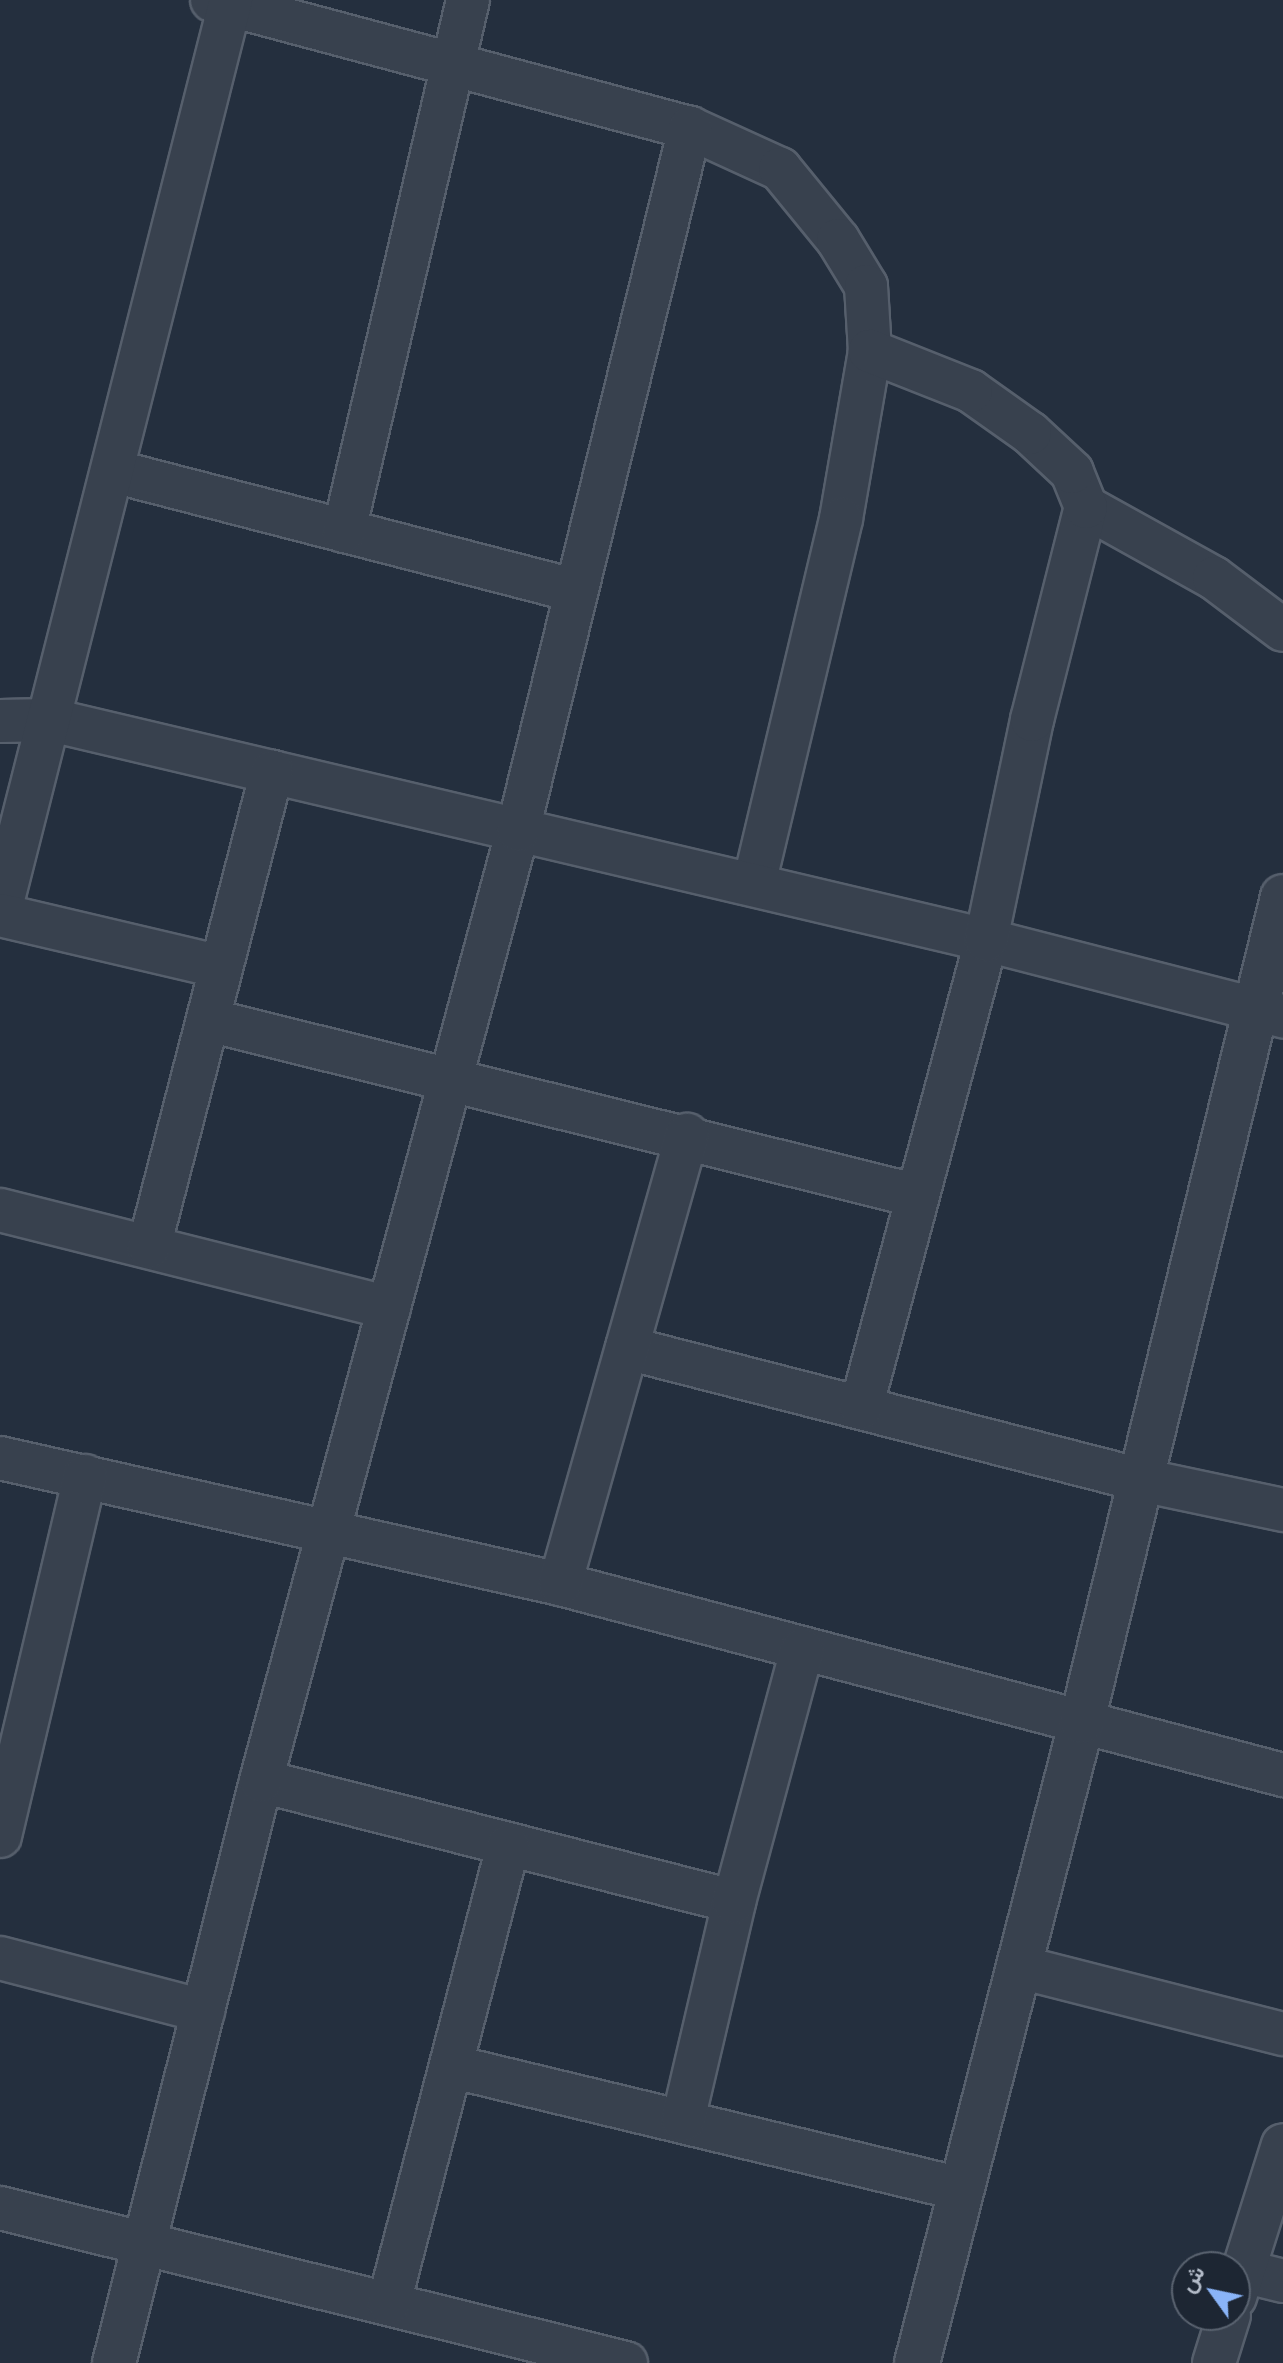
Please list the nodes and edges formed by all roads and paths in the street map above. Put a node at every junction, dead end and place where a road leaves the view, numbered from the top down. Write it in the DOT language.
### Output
graph roads {
  1 [pos="468,0"];
  2 [pos="224,2"];
  3 [pos="450,64"];
  4 [pos="690,128"];
  5 [pos="870,351"];
  6 [pos="113,471"];
  7 [pos="1086,507"];
  8 [pos="344,531"];
  9 [pos="576,591"];
  10 [pos="1283,630"];
  11 [pos="51,720"];
  12 [pos="0,721"];
  13 [pos="272,772"];
  14 [pos="518,830"];
  15 [pos="754,885"];
  16 [pos="1283,897"];
  17 [pos="0,913"];
  18 [pos="986,940"];
  19 [pos="221,967"];
  20 [pos="1271,1012"];
  21 [pos="208,1020"];
  22 [pos="451,1077"];
  23 [pos="687,1135"];
  24 [pos="918,1196"];
  25 [pos="0,1210"];
  26 [pos="149,1247"];
  27 [pos="389,1308"];
  28 [pos="627,1348"];
  29 [pos="861,1408"];
  30 [pos="0,1458"];
  31 [pos="85,1476"];
  32 [pos="1141,1480"];
  33 [pos="1283,1510"];
  34 [pos="328,1530"];
  35 [pos="560,1584"];
  36 [pos="802,1650"];
  37 [pos="1082,1721"];
  38 [pos="1283,1775"];
  39 [pos="261,1781"];
  40 [pos="0,1836"];
  41 [pos="508,1846"];
  42 [pos="734,1902"];
  43 [pos="0,1958"];
  44 [pos="1020,1967"];
  45 [pos="203,2011"];
  46 [pos="1283,2034"];
  47 [pos="454,2067"];
  48 [pos="683,2120"];
  49 [pos="1283,2145"];
  50 [pos="961,2189"];
  51 [pos="0,2208"];
  52 [pos="146,2240"];
  53 [pos="1249,2251"];
  54 [pos="1283,2281"];
  55 [pos="1251,2283"];
  56 [pos="389,2303"];
  57 [pos="1224,2331"];
  58 [pos="613,2361"];
  59 [pos="114,2363"];
  60 [pos="917,2363"];
  61 [pos="1214,2363"];
  1 -- 3 [label="street"];
  2 -- 3 [label="street"];
  2 -- 6 [label="street"];
  3 -- 4 [label="street"];
  3 -- 8 [label="street"];
  4 -- 5 [label="street"];
  4 -- 9 [label="street"];
  5 -- 7 [label="street"];
  5 -- 15 [label="street"];
  6 -- 8 [label="street"];
  6 -- 11 [label="street"];
  7 -- 10 [label="street"];
  7 -- 18 [label="street"];
  8 -- 9 [label="street"];
  9 -- 14 [label="street"];
  11 -- 12 [label="street"];
  11 -- 13 [label="street"];
  11 -- 17 [label="street"];
  13 -- 14 [label="street"];
  13 -- 19 [label="street"];
  14 -- 15 [label="street"];
  14 -- 22 [label="street"];
  15 -- 18 [label="street"];
  16 -- 20 [label="street"];
  17 -- 19 [label="street"];
  18 -- 20 [label="street"];
  18 -- 24 [label="street"];
  19 -- 21 [label="street"];
  20 -- 32 [label="street"];
  21 -- 22 [label="street"];
  21 -- 26 [label="street"];
  22 -- 23 [label="street"];
  22 -- 27 [label="street"];
  23 -- 24 [label="street"];
  23 -- 28 [label="street"];
  24 -- 29 [label="street"];
  25 -- 26 [label="street"];
  26 -- 27 [label="street"];
  27 -- 34 [label="street"];
  28 -- 29 [label="street"];
  28 -- 35 [label="street"];
  29 -- 32 [label="street"];
  30 -- 31 [label="street"];
  31 -- 34 [label="street"];
  31 -- 40 [label="street"];
  32 -- 33 [label="street"];
  32 -- 37 [label="street"];
  34 -- 35 [label="street"];
  34 -- 39 [label="street"];
  35 -- 36 [label="street"];
  36 -- 37 [label="street"];
  36 -- 42 [label="street"];
  37 -- 38 [label="street"];
  37 -- 44 [label="street"];
  39 -- 41 [label="street"];
  39 -- 45 [label="street"];
  41 -- 42 [label="street"];
  41 -- 47 [label="street"];
  42 -- 48 [label="street"];
  43 -- 45 [label="street"];
  44 -- 46 [label="street"];
  44 -- 50 [label="street"];
  45 -- 52 [label="street"];
  47 -- 48 [label="street"];
  47 -- 56 [label="street"];
  48 -- 50 [label="street"];
  49 -- 53 [label="street"];
  50 -- 60 [label="street"];
  51 -- 52 [label="street"];
  52 -- 56 [label="street"];
  52 -- 59 [label="street"];
  54 -- 55 [label="street"];
  56 -- 58 [label="street"];
  57 -- 61 [label="street"];
}
